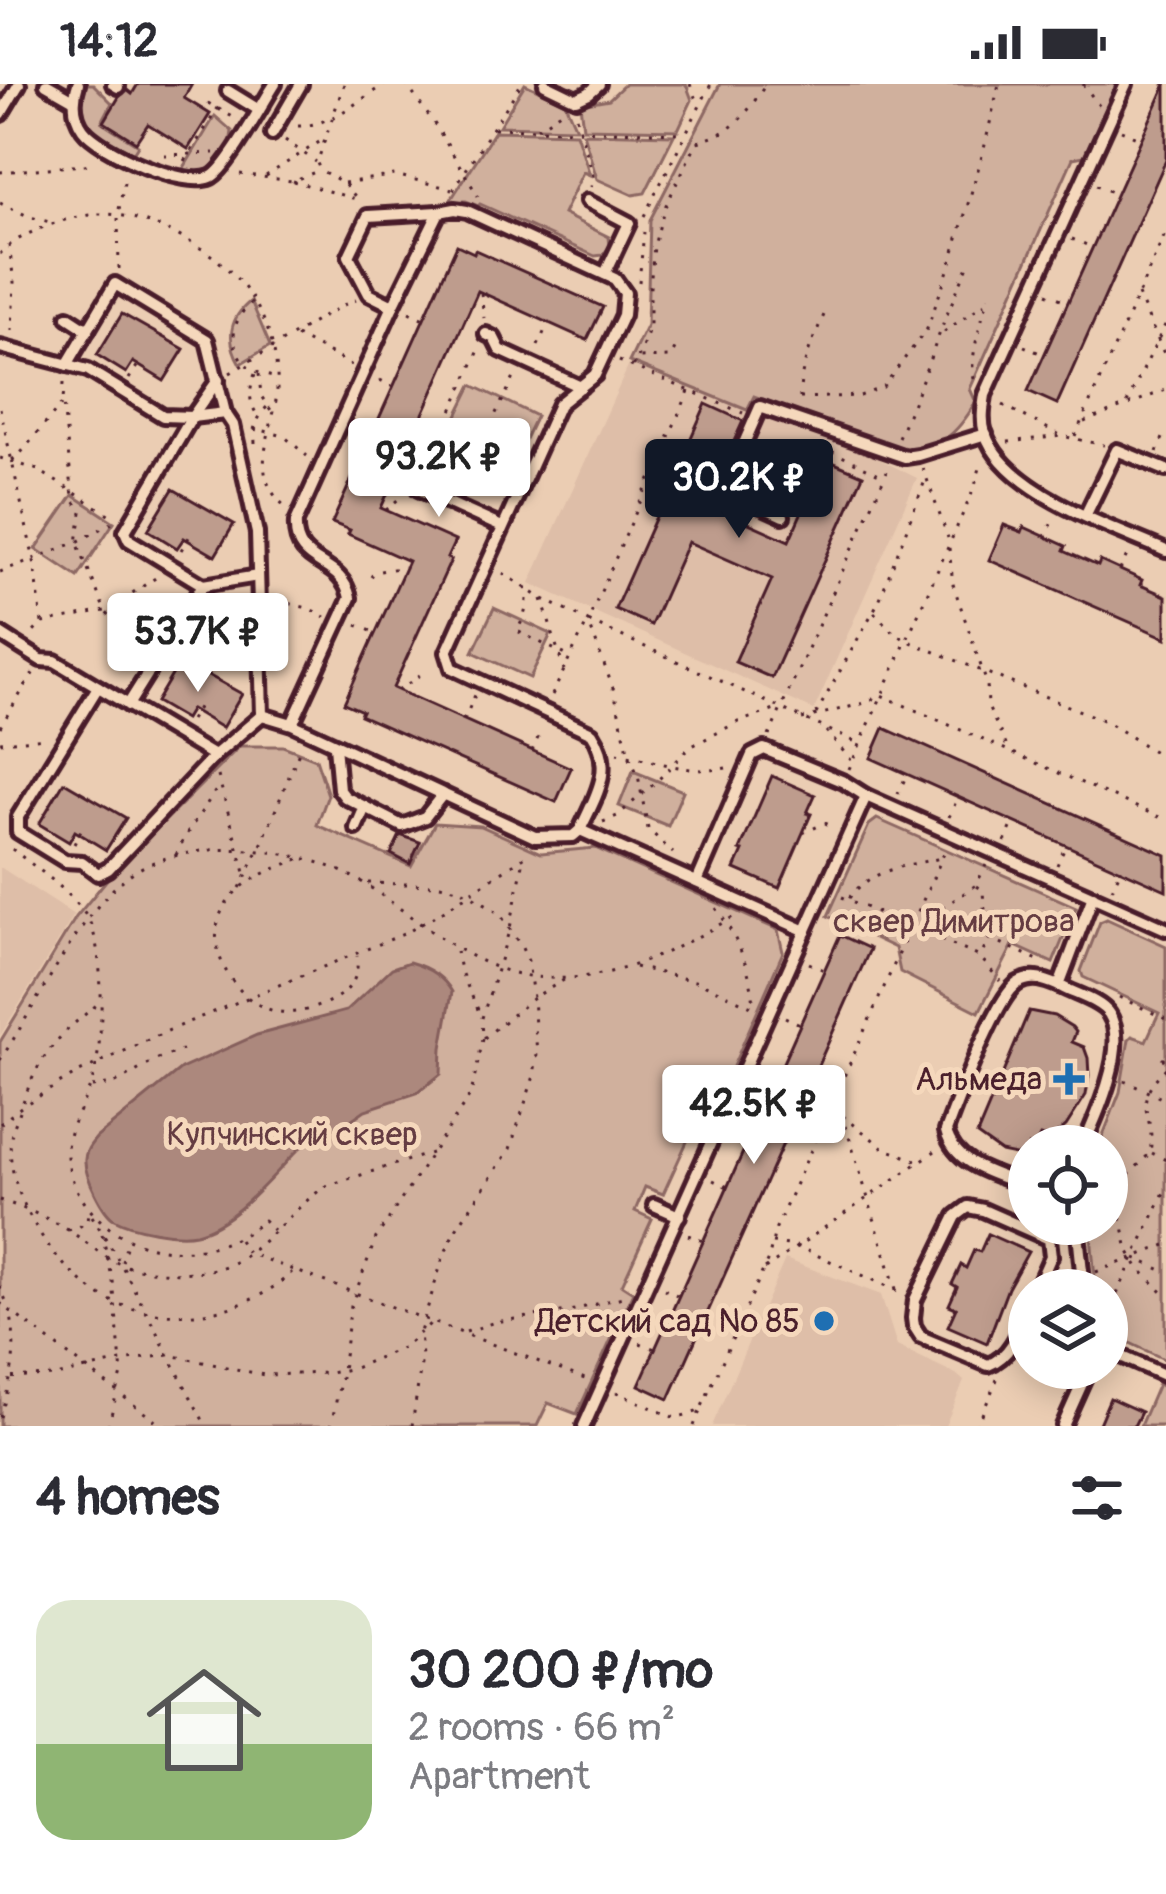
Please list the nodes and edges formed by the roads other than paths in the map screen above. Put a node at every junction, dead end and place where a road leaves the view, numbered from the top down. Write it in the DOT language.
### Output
graph roads {
  1 [pos="19,84"];
  2 [pos="46,84"];
  3 [pos="78,84"];
  4 [pos="274,84"];
  5 [pos="302,84"];
  6 [pos="545,84"];
  7 [pos="598,84"];
  8 [pos="1126,84"];
  9 [pos="228,91"];
  10 [pos="74,100"];
  11 [pos="259,110"];
  12 [pos="1,114"];
  13 [pos="274,129"];
  14 [pos="587,201"];
  15 [pos="439,212"];
  16 [pos="346,219"];
  17 [pos="362,226"];
  18 [pos="605,274"];
  19 [pos="398,307"];
  20 [pos="68,317"];
  21 [pos="88,330"];
  22 [pos="486,334"];
  23 [pos="4,348"];
  24 [pos="67,365"];
  25 [pos="218,380"];
  26 [pos="581,387"];
  27 [pos="225,413"];
  28 [pos="191,417"];
  29 [pos="988,439"];
  30 [pos="1166,470"];
  31 [pos="411,491"];
  32 [pos="1086,514"];
  33 [pos="783,516"];
  34 [pos="502,527"];
  35 [pos="1166,551"];
  36 [pos="258,576"];
  37 [pos="203,585"];
  38 [pos="0,634"];
  39 [pos="98,687"];
  40 [pos="128,705"];
  41 [pos="262,715"];
  42 [pos="292,724"];
  43 [pos="335,746"];
  44 [pos="214,756"];
  45 [pos="443,794"];
  46 [pos="866,796"];
  47 [pos="365,807"];
  48 [pos="356,828"];
  49 [pos="580,830"];
  50 [pos="697,882"];
  51 [pos="1093,896"];
  52 [pos="1166,929"];
  53 [pos="806,931"];
  54 [pos="1059,986"];
  55 [pos="1092,1125"];
  56 [pos="1008,1178"];
  57 [pos="654,1205"];
  58 [pos="679,1216"];
  59 [pos="1046,1269"];
  60 [pos="1008,1352"];
  61 [pos="1128,1359"];
  62 [pos="1166,1376"];
  63 [pos="1079,1389"];
  64 [pos="584,1426"];
  65 [pos="1063,1426"];
  1 -- 12 [label="lane"];
  2 -- 10 [label="lane"];
  3 -- 10 [label="lane"];
  4 -- 11 [label="lane"];
  5 -- 13 [label="lane"];
  6 -- 7 [label="lane"];
  8 -- 29 [label="lane"];
  9 -- 11 [label="lane"];
  10 -- 11 [label="lane"];
  14 -- 18 [label="lane"];
  15 -- 17 [label="lane"];
  15 -- 18 [label="lane"];
  15 -- 19 [label="lane"];
  16 -- 17 [label="lane"];
  17 -- 19 [label="lane"];
  18 -- 26 [label="lane"];
  19 -- 42 [label="lane"];
  20 -- 21 [label="lane"];
  21 -- 24 [label="lane"];
  21 -- 25 [label="lane"];
  22 -- 26 [label="lane"];
  23 -- 24 [label="lane"];
  24 -- 28 [label="lane"];
  25 -- 27 [label="lane"];
  25 -- 28 [label="lane"];
  26 -- 34 [label="lane"];
  27 -- 28 [label="lane"];
  27 -- 36 [label="lane"];
  28 -- 37 [label="lane"];
  29 -- 32 [label="lane"];
  29 -- 33 [label="lane"];
  30 -- 32 [label="lane"];
  31 -- 34 [label="lane"];
  32 -- 35 [label="lane"];
  34 -- 49 [label="lane"];
  36 -- 37 [label="lane"];
  36 -- 41 [label="lane"];
  37 -- 40 [label="lane"];
  38 -- 39 [label="lane"];
  39 -- 40 [label="lane"];
  39 -- 44 [label="lane"];
  40 -- 44 [label="lane"];
  41 -- 42 [label="lane"];
  41 -- 44 [label="lane"];
  42 -- 43 [label="lane"];
  43 -- 45 [label="lane"];
  43 -- 47 [label="lane"];
  45 -- 47 [label="lane"];
  45 -- 49 [label="lane"];
  46 -- 50 [label="lane"];
  46 -- 51 [label="lane"];
  46 -- 53 [label="lane"];
  47 -- 48 [label="lane"];
  49 -- 50 [label="lane"];
  50 -- 53 [label="lane"];
  51 -- 52 [label="lane"];
  51 -- 54 [label="lane"];
  53 -- 58 [label="lane"];
  54 -- 55 [label="lane"];
  54 -- 56 [label="lane"];
  57 -- 58 [label="lane"];
  58 -- 64 [label="lane"];
  59 -- 60 [label="lane"];
  61 -- 62 [label="lane"];
  63 -- 65 [label="lane"];
}
